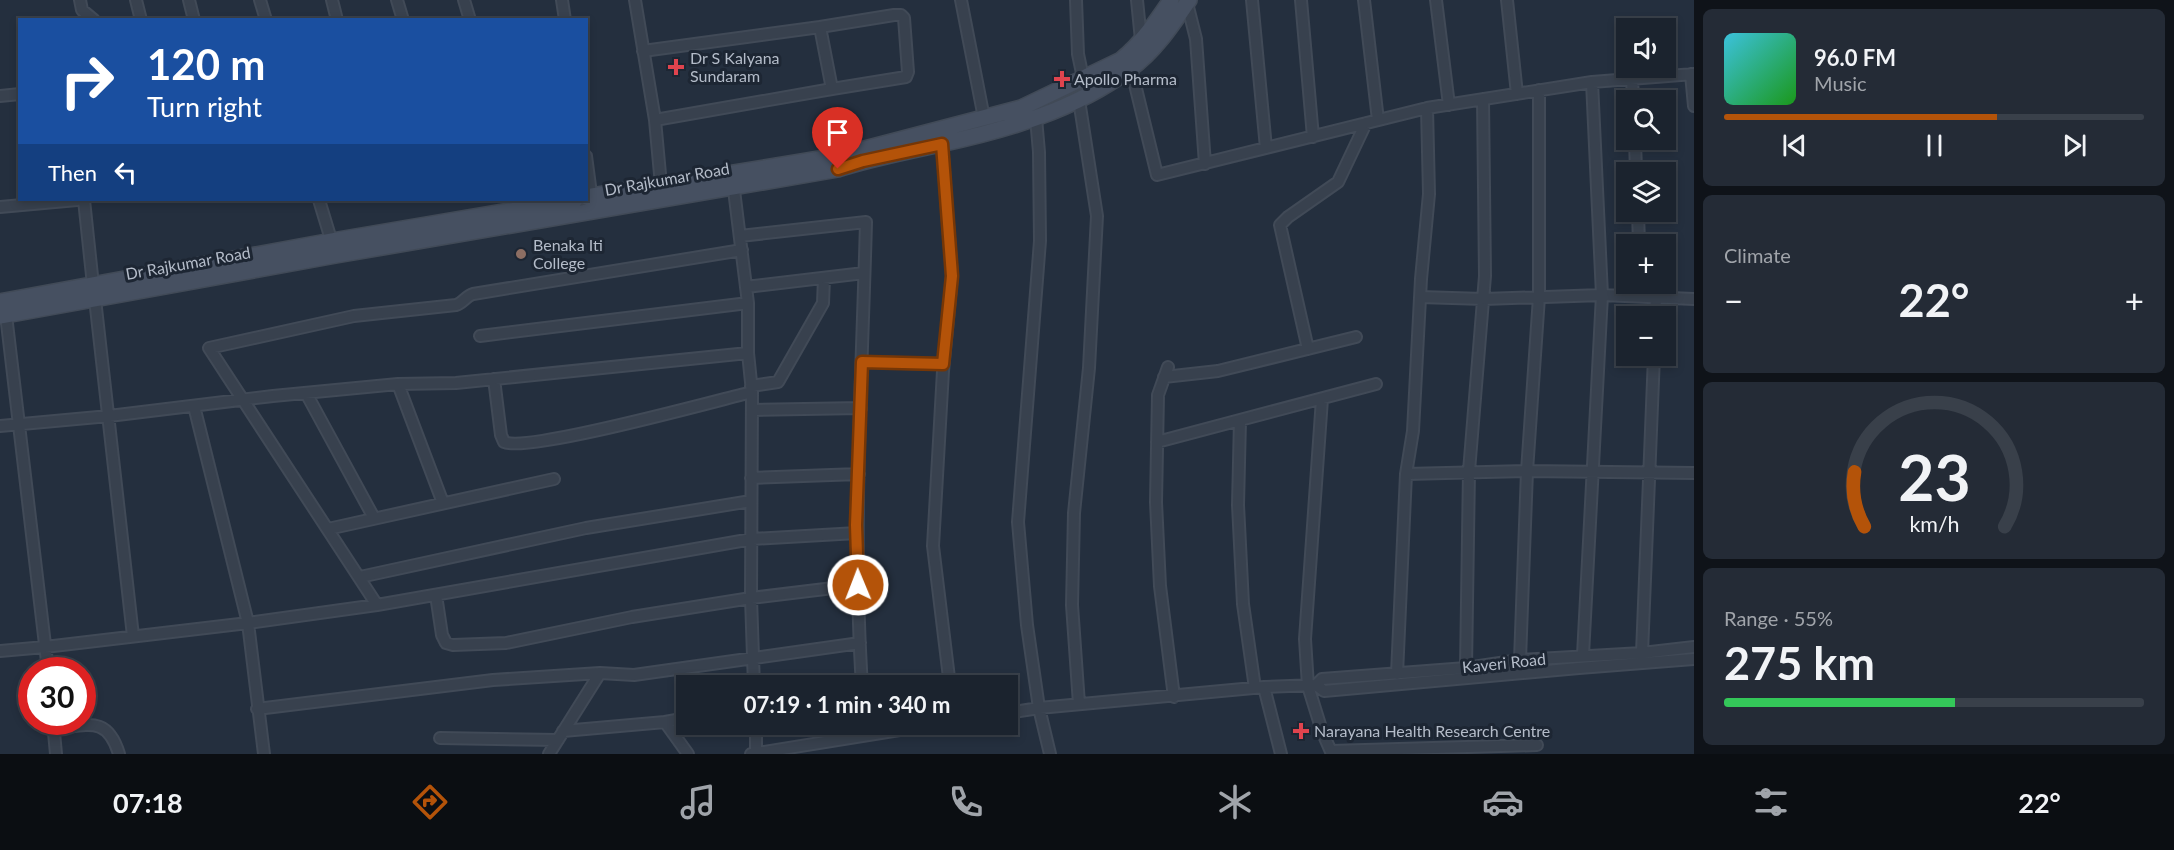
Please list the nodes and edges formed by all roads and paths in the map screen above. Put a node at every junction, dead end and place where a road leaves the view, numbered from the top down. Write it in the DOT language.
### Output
graph roads {
  1 [pos="80,0"];
  2 [pos="136,0"];
  3 [pos="189,0"];
  4 [pos="260,0"];
  5 [pos="332,0"];
  6 [pos="397,0"];
  7 [pos="464,0"];
  8 [pos="562,0"];
  9 [pos="635,0"];
  10 [pos="961,0"];
  11 [pos="1076,0"];
  12 [pos="1137,0"];
  13 [pos="1252,0"];
  14 [pos="1301,0"];
  15 [pos="1364,0"];
  16 [pos="1436,0"];
  17 [pos="1507,0"];
  18 [pos="1182,1"];
  19 [pos="92,18"];
  20 [pos="140,18"];
  21 [pos="194,18"];
  22 [pos="265,18"];
  23 [pos="336,18"];
  24 [pos="402,18"];
  25 [pos="469,18"];
  26 [pos="565,18"];
  27 [pos="820,27"];
  28 [pos="1141,40"];
  29 [pos="643,51"];
  30 [pos="1131,68"];
  31 [pos="1693,74"];
  32 [pos="1676,75"];
  33 [pos="1083,78"];
  34 [pos="1632,78"];
  35 [pos="1592,82"];
  36 [pos="832,89"];
  37 [pos="1539,90"];
  38 [pos="1633,90"];
  39 [pos="18,94"];
  40 [pos="1517,94"];
  41 [pos="0,96"];
  42 [pos="1483,99"];
  43 [pos="1080,100"];
  44 [pos="1449,105"];
  45 [pos="1694,106"];
  46 [pos="1426,108"];
  47 [pos="984,118"];
  48 [pos="1036,118"];
  49 [pos="655,120"];
  50 [pos="1378,120"];
  51 [pos="1366,123"];
  52 [pos="1312,137"];
  53 [pos="942,144"];
  54 [pos="1266,148"];
  55 [pos="1205,164"];
  56 [pos="588,178"];
  57 [pos="733,179"];
  58 [pos="661,185"];
  59 [pos="66,201"];
  60 [pos="84,201"];
  61 [pos="319,201"];
  62 [pos="570,201"];
  63 [pos="590,201"];
  64 [pos="0,207"];
  65 [pos="740,236"];
  66 [pos="334,248"];
  67 [pos="742,250"];
  68 [pos="864,273"];
  69 [pos="824,278"];
  70 [pos="746,287"];
  71 [pos="94,292"];
  72 [pos="1602,295"];
  73 [pos="1420,297"];
  74 [pos="1539,297"];
  75 [pos="1641,297"];
  76 [pos="1656,298"];
  77 [pos="1484,299"];
  78 [pos="1694,299"];
  79 [pos="748,303"];
  80 [pos="1656,306"];
  81 [pos="2,311"];
  82 [pos="480,336"];
  83 [pos="1356,337"];
  84 [pos="1308,349"];
  85 [pos="748,353"];
  86 [pos="862,362"];
  87 [pos="943,364"];
  88 [pos="1653,366"];
  89 [pos="494,379"];
  90 [pos="398,384"];
  91 [pos="1376,384"];
  92 [pos="752,389"];
  93 [pos="306,393"];
  94 [pos="241,399"];
  95 [pos="1323,399"];
  96 [pos="194,405"];
  97 [pos="861,408"];
  98 [pos="752,410"];
  99 [pos="109,416"];
  100 [pos="1240,420"];
  101 [pos="19,424"];
  102 [pos="0,426"];
  103 [pos="1157,441"];
  104 [pos="1469,471"];
  105 [pos="1527,471"];
  106 [pos="1592,471"];
  107 [pos="1648,472"];
  108 [pos="1694,473"];
  109 [pos="859,474"];
  110 [pos="1406,474"];
  111 [pos="751,478"];
  112 [pos="554,479"];
  113 [pos="751,501"];
  114 [pos="443,503"];
  115 [pos="374,518"];
  116 [pos="328,529"];
  117 [pos="857,533"];
  118 [pos="752,539"];
  119 [pos="360,577"];
  120 [pos="858,585"];
  121 [pos="436,595"];
  122 [pos="751,598"];
  123 [pos="377,605"];
  124 [pos="248,623"];
  125 [pos="133,636"];
  126 [pos="860,643"];
  127 [pos="45,647"];
  128 [pos="1694,647"];
  129 [pos="0,651"];
  130 [pos="1642,653"];
  131 [pos="1583,655"];
  132 [pos="46,657"];
  133 [pos="753,657"];
  134 [pos="1520,660"];
  135 [pos="1694,660"];
  136 [pos="1466,668"];
  137 [pos="600,673"];
  138 [pos="1522,673"];
  139 [pos="1397,674"];
  140 [pos="754,675"];
  141 [pos="861,675"];
  142 [pos="949,675"];
  143 [pos="1312,686"];
  144 [pos="1259,688"];
  145 [pos="1174,697"];
  146 [pos="1079,704"];
  147 [pos="1039,708"];
  148 [pos="257,709"];
  149 [pos="1018,711"];
  150 [pos="676,720"];
  151 [pos="665,722"];
  152 [pos="96,725"];
  153 [pos="54,735"];
  154 [pos="561,735"];
  155 [pos="755,735"];
  156 [pos="842,735"];
  157 [pos="440,738"];
  158 [pos="1537,745"];
  159 [pos="1331,752"];
  160 [pos="56,754"];
  161 [pos="119,754"];
  162 [pos="264,754"];
  163 [pos="549,754"];
  164 [pos="688,754"];
  165 [pos="754,754"];
  166 [pos="1050,754"];
  167 [pos="1281,754"];
  1 -- 19 [label="street"];
  2 -- 20 [label="street"];
  3 -- 21 [label="street"];
  4 -- 22 [label="street"];
  5 -- 23 [label="street"];
  6 -- 24 [label="street"];
  7 -- 25 [label="street"];
  8 -- 26 [label="street"];
  9 -- 29 [label="street"];
  10 -- 47 [label="street"];
  11 -- 33 [label="street"];
  12 -- 28 [label="street"];
  13 -- 54 [label="street"];
  14 -- 52 [label="street"];
  15 -- 50 [label="street"];
  16 -- 44 [label="street"];
  17 -- 40 [label="street"];
  18 -- 28 [label="main road, Dr Rajkumar Road"];
  18 -- 30 [label="main road, Dr Rajkumar Road"];
  18 -- 55 [label="street"];
  27 -- 29 [label="street"];
  27 -- 36 [label="street"];
  27 -- 36 [label="street"];
  28 -- 33 [label="main road, Dr Rajkumar Road"];
  29 -- 49 [label="street"];
  30 -- 43 [label="main road, Dr Rajkumar Road"];
  30 -- 55 [label="street"];
  31 -- 32 [label="street"];
  31 -- 45 [label="street"];
  33 -- 47 [label="main road, Dr Rajkumar Road"];
  34 -- 35 [label="street"];
  34 -- 38 [label="street"];
  35 -- 37 [label="street"];
  35 -- 72 [label="street"];
  36 -- 49 [label="street"];
  37 -- 40 [label="street"];
  37 -- 74 [label="street"];
  39 -- 41 [label="street"];
  40 -- 42 [label="street"];
  42 -- 44 [label="street"];
  42 -- 77 [label="street"];
  43 -- 48 [label="main road, Dr Rajkumar Road"];
  43 -- 146 [label="street"];
  44 -- 46 [label="street"];
  46 -- 50 [label="street"];
  46 -- 73 [label="street"];
  47 -- 57 [label="main road, Dr Rajkumar Road"];
  48 -- 53 [label="main road, Dr Rajkumar Road"];
  48 -- 147 [label="street"];
  49 -- 58 [label="street"];
  50 -- 51 [label="street"];
  51 -- 52 [label="street"];
  51 -- 84 [label="street"];
  52 -- 54 [label="street"];
  53 -- 57 [label="main road, Dr Rajkumar Road"];
  53 -- 87 [label="street"];
  54 -- 55 [label="street"];
  56 -- 63 [label="street"];
  57 -- 58 [label="main road, Dr Rajkumar Road"];
  57 -- 63 [label="main road, Dr Rajkumar Road"];
  57 -- 65 [label="street"];
  58 -- 63 [label="main road, Dr Rajkumar Road"];
  59 -- 64 [label="street"];
  60 -- 71 [label="street"];
  61 -- 66 [label="street"];
  62 -- 66 [label="main road, Dr Rajkumar Road"];
  63 -- 66 [label="main road, Dr Rajkumar Road"];
  65 -- 67 [label="street"];
  65 -- 68 [label="street"];
  66 -- 71 [label="main road, Dr Rajkumar Road"];
  67 -- 70 [label="street"];
  67 -- 94 [label="street"];
  68 -- 69 [label="street"];
  68 -- 86 [label="street"];
  69 -- 70 [label="street"];
  69 -- 92 [label="street"];
  70 -- 79 [label="street"];
  71 -- 81 [label="main road, Dr Rajkumar Road"];
  71 -- 99 [label="street"];
  72 -- 74 [label="street"];
  72 -- 75 [label="street"];
  72 -- 106 [label="street"];
  73 -- 77 [label="street"];
  73 -- 110 [label="street"];
  74 -- 77 [label="street"];
  74 -- 105 [label="street"];
  75 -- 76 [label="street"];
  76 -- 78 [label="street"];
  76 -- 80 [label="street"];
  77 -- 104 [label="street"];
  79 -- 82 [label="street"];
  79 -- 85 [label="street"];
  81 -- 101 [label="street"];
  83 -- 84 [label="street"];
  84 -- 103 [label="street"];
  85 -- 89 [label="street"];
  85 -- 92 [label="street"];
  86 -- 87 [label="street"];
  86 -- 97 [label="street"];
  87 -- 142 [label="street"];
  88 -- 107 [label="street"];
  89 -- 90 [label="street"];
  89 -- 92 [label="street"];
  90 -- 93 [label="street"];
  90 -- 114 [label="street"];
  91 -- 95 [label="street"];
  92 -- 98 [label="street"];
  93 -- 94 [label="street"];
  93 -- 115 [label="street"];
  94 -- 96 [label="street"];
  94 -- 116 [label="street"];
  95 -- 100 [label="street"];
  95 -- 143 [label="street"];
  96 -- 99 [label="street"];
  96 -- 124 [label="street"];
  97 -- 98 [label="street"];
  97 -- 109 [label="street"];
  98 -- 111 [label="street"];
  99 -- 101 [label="street"];
  99 -- 125 [label="street"];
  100 -- 103 [label="street"];
  100 -- 144 [label="street"];
  101 -- 102 [label="street"];
  101 -- 127 [label="street"];
  103 -- 145 [label="street"];
  104 -- 105 [label="street"];
  104 -- 110 [label="street"];
  104 -- 136 [label="street"];
  105 -- 106 [label="street"];
  105 -- 134 [label="street"];
  106 -- 107 [label="street"];
  106 -- 131 [label="street"];
  107 -- 108 [label="street"];
  107 -- 130 [label="street"];
  109 -- 111 [label="street"];
  109 -- 117 [label="street"];
  110 -- 139 [label="street"];
  111 -- 113 [label="street"];
  112 -- 114 [label="street"];
  113 -- 118 [label="street"];
  113 -- 119 [label="street"];
  114 -- 115 [label="street"];
  115 -- 116 [label="street"];
  116 -- 119 [label="street"];
  117 -- 118 [label="street"];
  117 -- 120 [label="street"];
  118 -- 121 [label="street"];
  118 -- 122 [label="street"];
  119 -- 123 [label="street"];
  120 -- 122 [label="street"];
  120 -- 126 [label="street"];
  121 -- 122 [label="street"];
  121 -- 123 [label="street"];
  122 -- 133 [label="street"];
  123 -- 124 [label="street"];
  124 -- 125 [label="street"];
  124 -- 148 [label="street"];
  125 -- 127 [label="street"];
  126 -- 133 [label="street"];
  126 -- 141 [label="street"];
  127 -- 129 [label="street"];
  127 -- 132 [label="street"];
  128 -- 130 [label="street, Kaveri Road"];
  130 -- 131 [label="street, Kaveri Road"];
  131 -- 134 [label="street, Kaveri Road"];
  133 -- 137 [label="street"];
  133 -- 140 [label="street"];
  134 -- 136 [label="street, Kaveri Road"];
  134 -- 138 [label="street"];
  135 -- 138 [label="street, Kaveri Road"];
  136 -- 139 [label="street, Kaveri Road"];
  137 -- 148 [label="street"];
  137 -- 154 [label="street"];
  138 -- 143 [label="street, Kaveri Road"];
  139 -- 143 [label="street, Kaveri Road"];
  143 -- 144 [label="street, Kaveri Road"];
  143 -- 159 [label="street"];
  144 -- 145 [label="street, Kaveri Road"];
  144 -- 167 [label="street"];
  145 -- 146 [label="street, Kaveri Road"];
  146 -- 147 [label="street, Kaveri Road"];
  147 -- 149 [label="street, Kaveri Road"];
  147 -- 166 [label="street"];
  148 -- 162 [label="street"];
  150 -- 151 [label="street"];
  151 -- 154 [label="street"];
  151 -- 164 [label="street"];
  152 -- 161 [label="street"];
  153 -- 160 [label="street"];
  154 -- 157 [label="street"];
  154 -- 163 [label="street"];
  155 -- 165 [label="street"];
  156 -- 165 [label="street"];
  158 -- 159 [label="street"];
}
